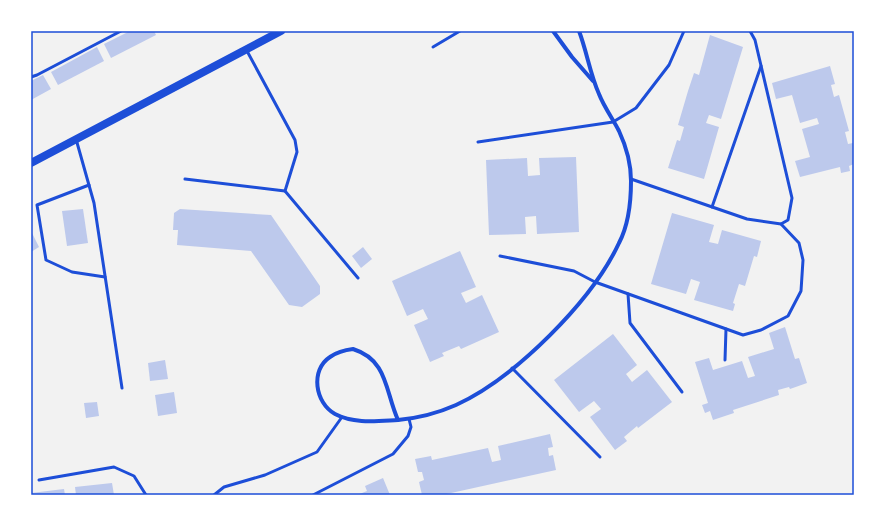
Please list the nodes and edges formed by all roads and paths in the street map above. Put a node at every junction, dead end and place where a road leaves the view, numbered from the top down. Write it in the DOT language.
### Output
graph roads {
  1 [pos="121,31"];
  2 [pos="280,31"];
  3 [pos="460,31"];
  4 [pos="553,31"];
  5 [pos="579,31"];
  6 [pos="684,31"];
  7 [pos="750,31"];
  8 [pos="433,47"];
  9 [pos="246,49"];
  10 [pos="761,66"];
  11 [pos="31,77"];
  12 [pos="594,82"];
  13 [pos="613,122"];
  14 [pos="76,140"];
  15 [pos="478,142"];
  16 [pos="31,163"];
  17 [pos="185,179"];
  18 [pos="631,179"];
  19 [pos="89,185"];
  20 [pos="285,191"];
  21 [pos="712,207"];
  22 [pos="781,224"];
  23 [pos="500,256"];
  24 [pos="105,277"];
  25 [pos="358,278"];
  26 [pos="595,282"];
  27 [pos="628,294"];
  28 [pos="726,329"];
  29 [pos="725,360"];
  30 [pos="512,368"];
  31 [pos="122,388"];
  32 [pos="682,392"];
  33 [pos="342,417"];
  34 [pos="409,419"];
  35 [pos="398,420"];
  36 [pos="600,457"];
  37 [pos="39,480"];
  38 [pos="146,495"];
  39 [pos="214,495"];
  40 [pos="313,495"];
  1 -- 11 [label="lane"];
  2 -- 9 [label="main road"];
  3 -- 8 [label="lane"];
  4 -- 12 [label="street"];
  5 -- 12 [label="street"];
  6 -- 13 [label="lane"];
  7 -- 10 [label="lane"];
  9 -- 14 [label="main road"];
  9 -- 20 [label="lane"];
  10 -- 21 [label="lane"];
  10 -- 22 [label="lane"];
  12 -- 13 [label="street"];
  13 -- 15 [label="lane"];
  13 -- 18 [label="street"];
  14 -- 16 [label="main road"];
  14 -- 19 [label="lane"];
  17 -- 20 [label="lane"];
  18 -- 21 [label="lane"];
  18 -- 26 [label="street"];
  19 -- 24 [label="lane"];
  19 -- 24 [label="lane"];
  20 -- 25 [label="lane"];
  21 -- 22 [label="lane"];
  22 -- 28 [label="lane"];
  23 -- 26 [label="lane"];
  24 -- 31 [label="lane"];
  26 -- 27 [label="lane"];
  26 -- 30 [label="street"];
  27 -- 28 [label="lane"];
  27 -- 32 [label="lane"];
  28 -- 29 [label="lane"];
  30 -- 34 [label="street"];
  30 -- 36 [label="lane"];
  33 -- 35 [label="street"];
  33 -- 35 [label="street"];
  33 -- 39 [label="lane"];
  34 -- 35 [label="street"];
  34 -- 40 [label="lane"];
  37 -- 38 [label="lane"];
}
